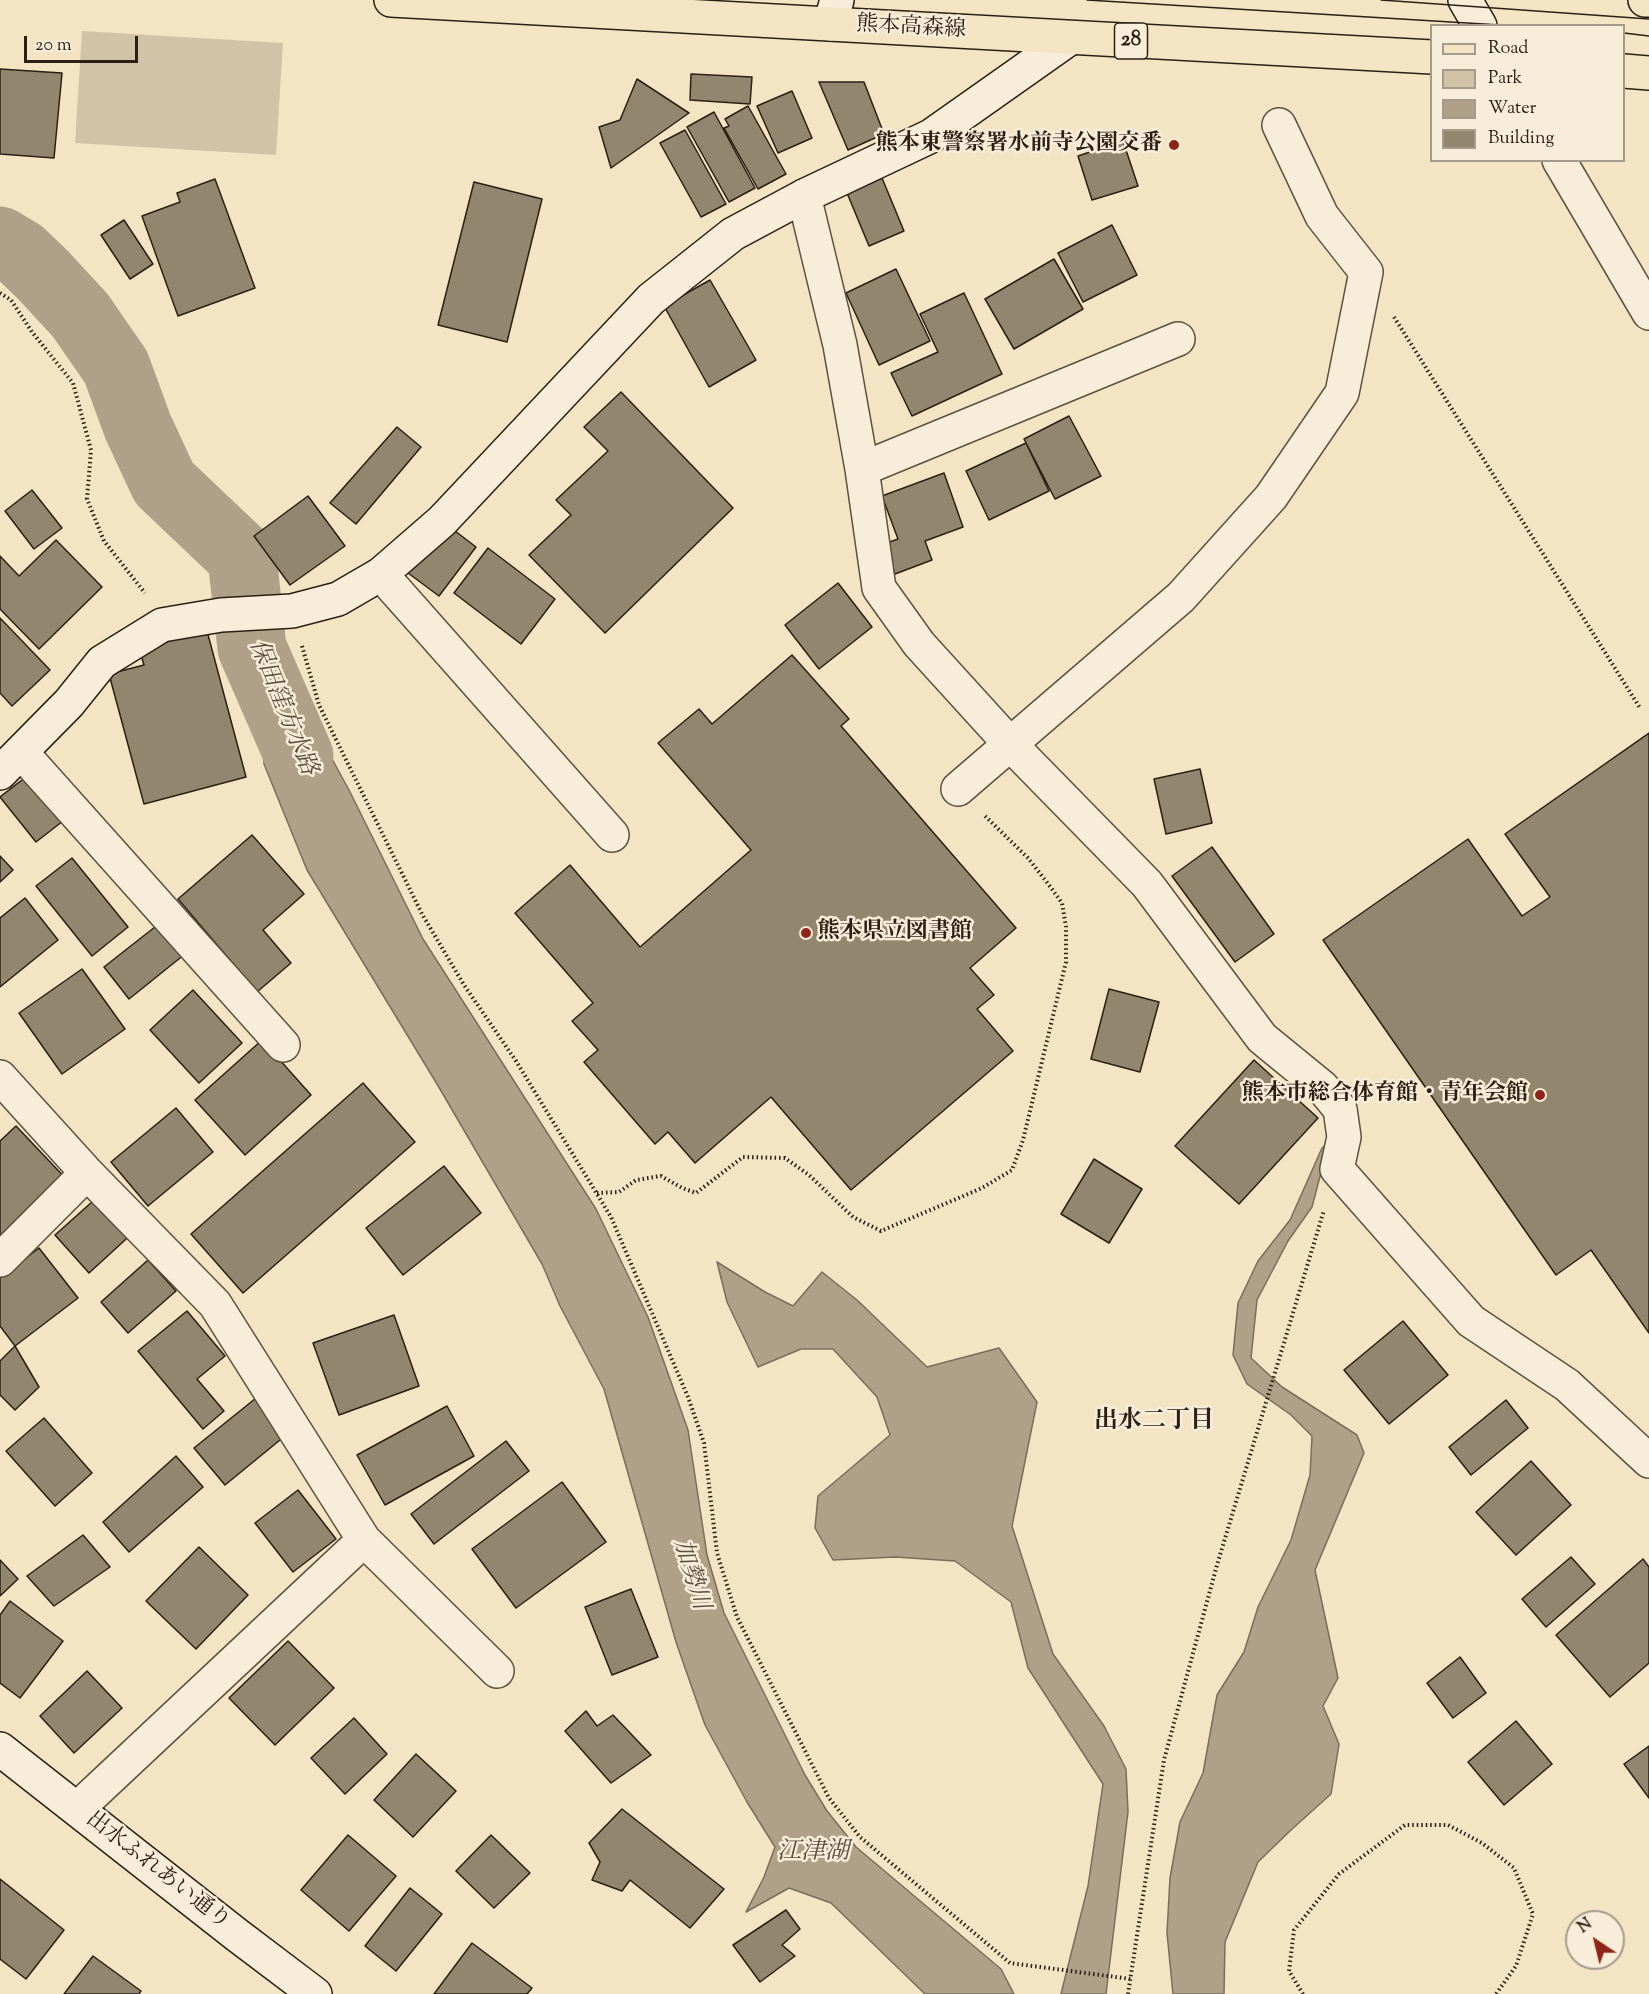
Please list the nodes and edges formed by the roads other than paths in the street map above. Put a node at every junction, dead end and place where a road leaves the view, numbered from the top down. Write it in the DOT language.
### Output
graph roads {
  1 [pos="391,0"];
  2 [pos="1466,0"];
  3 [pos="833,12"];
  4 [pos="1479,24"];
  5 [pos="1070,38"];
  6 [pos="1430,57"];
  7 [pos="1625,71"];
  8 [pos="1649,73"];
  9 [pos="1279,125"];
  10 [pos="1560,162"];
  11 [pos="804,196"];
  12 [pos="1649,313"];
  13 [pos="1178,339"];
  14 [pos="862,469"];
  15 [pos="381,574"];
  16 [pos="1010,744"];
  17 [pos="10,762"];
  18 [pos="958,789"];
  19 [pos="612,835"];
  20 [pos="283,1045"];
  21 [pos="0,1077"];
  22 [pos="87,1173"];
  23 [pos="0,1260"];
  24 [pos="1649,1461"];
  25 [pos="364,1540"];
  26 [pos="497,1671"];
  27 [pos="0,1749"];
  28 [pos="76,1809"];
  29 [pos="315,1994"];
  1 -- 3 [label="main road, 熊本高森線 / 28"];
  2 -- 4 [label="street"];
  3 -- 5 [label="main road, 熊本高森線 / 28"];
  5 -- 6 [label="main road, 熊本高森線 / 28"];
  5 -- 11 [label="street"];
  7 -- 8 [label="main road"];
  9 -- 16 [label="street"];
  10 -- 12 [label="street"];
  11 -- 14 [label="street"];
  11 -- 15 [label="street"];
  13 -- 14 [label="street"];
  14 -- 16 [label="street"];
  15 -- 17 [label="street"];
  15 -- 19 [label="street"];
  16 -- 18 [label="street"];
  16 -- 24 [label="street"];
  17 -- 20 [label="street"];
  21 -- 22 [label="street"];
  22 -- 23 [label="street"];
  22 -- 25 [label="street"];
  25 -- 26 [label="street"];
  25 -- 28 [label="street"];
  27 -- 28 [label="street, 出水ふれあい通り"];
  28 -- 29 [label="street, 出水ふれあい通り"];
}
